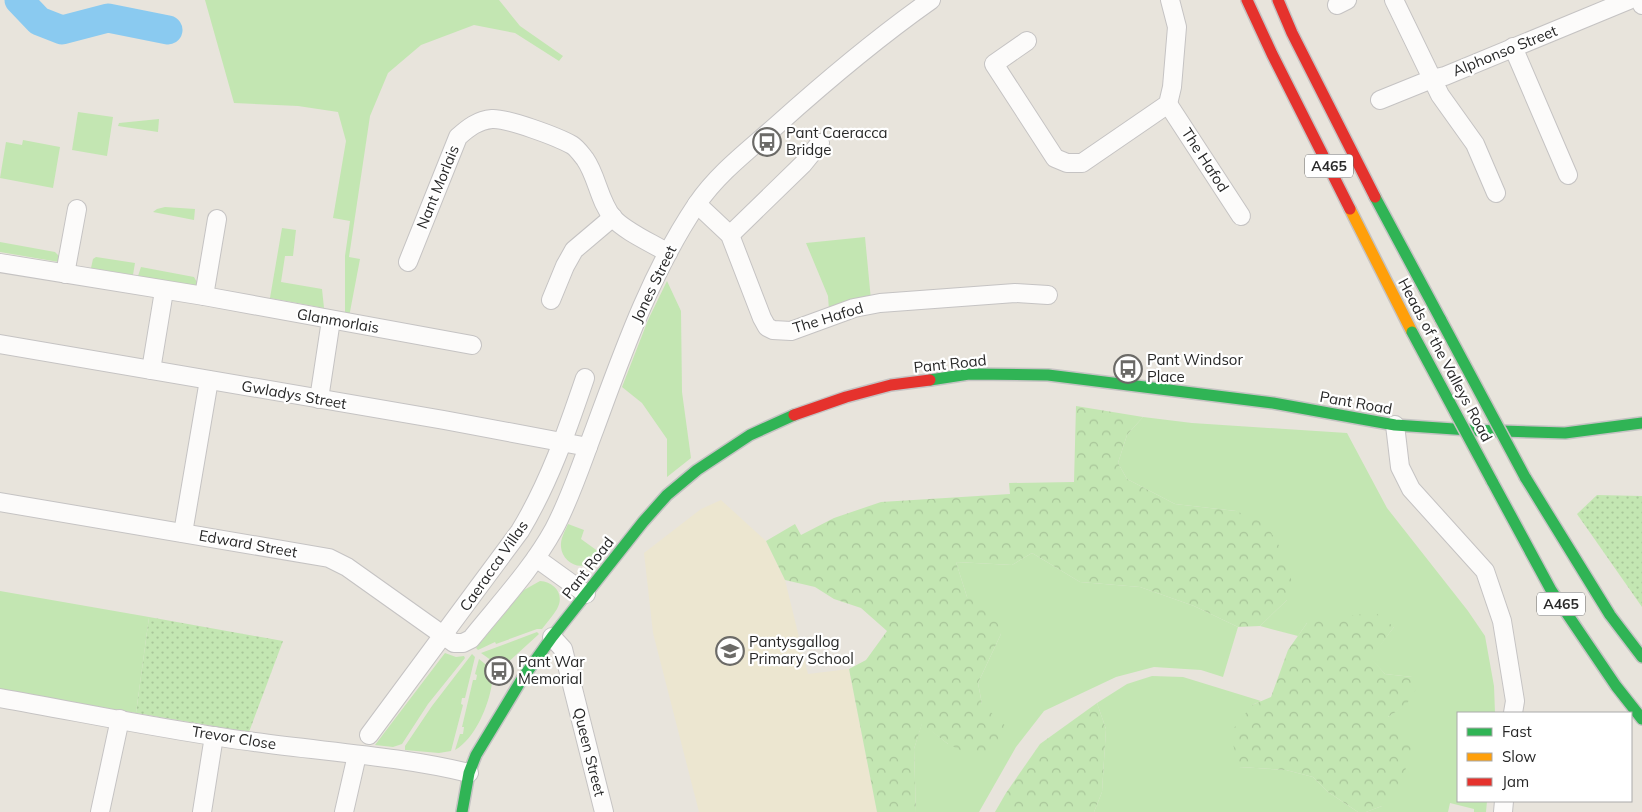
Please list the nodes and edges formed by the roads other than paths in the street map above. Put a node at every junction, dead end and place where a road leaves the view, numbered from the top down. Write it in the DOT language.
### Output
graph roads {
  1 [pos="931,0"];
  2 [pos="1170,0"];
  3 [pos="1247,0"];
  4 [pos="1278,0"];
  5 [pos="1394,0"];
  6 [pos="1629,0"];
  7 [pos="1640,0"];
  8 [pos="1642,5"];
  9 [pos="1026,41"];
  10 [pos="1512,48"];
  11 [pos="1432,79"];
  12 [pos="1380,100"];
  13 [pos="1168,104"];
  14 [pos="820,144"];
  15 [pos="1568,175"];
  16 [pos="1496,193"];
  17 [pos="697,204"];
  18 [pos="77,208"];
  19 [pos="1241,216"];
  20 [pos="613,217"];
  21 [pos="217,219"];
  22 [pos="730,235"];
  23 [pos="668,253"];
  24 [pos="408,262"];
  25 [pos="0,263"];
  26 [pos="65,274"];
  27 [pos="164,291"];
  28 [pos="1048,295"];
  29 [pos="204,296"];
  30 [pos="550,300"];
  31 [pos="331,320"];
  32 [pos="0,344"];
  33 [pos="472,345"];
  34 [pos="151,370"];
  35 [pos="585,378"];
  36 [pos="209,380"];
  37 [pos="319,399"];
  38 [pos="1642,423"];
  39 [pos="1395,425"];
  40 [pos="563,442"];
  41 [pos="588,447"];
  42 [pos="0,502"];
  43 [pos="183,533"];
  44 [pos="536,558"];
  45 [pos="586,594"];
  46 [pos="443,636"];
  47 [pos="552,636"];
  48 [pos="471,639"];
  49 [pos="1642,658"];
  50 [pos="0,698"];
  51 [pos="1513,712"];
  52 [pos="120,719"];
  53 [pos="1642,719"];
  54 [pos="214,736"];
  55 [pos="369,736"];
  56 [pos="356,754"];
  57 [pos="469,774"];
  58 [pos="100,812"];
  59 [pos="202,812"];
  60 [pos="344,812"];
  61 [pos="462,812"];
  62 [pos="604,812"];
  1 -- 17 [label="street, Jones Street"];
  2 -- 13 [label="street"];
  3 -- 53 [label="main road, Heads of the Valleys Road / A465, bridge"];
  4 -- 49 [label="main road, Heads of the Valleys Road / A465, bridge"];
  5 -- 11 [label="street"];
  6 -- 10 [label="street, Alphonso Street"];
  7 -- 8 [label="street"];
  9 -- 13 [label="street"];
  10 -- 11 [label="street, Alphonso Street"];
  10 -- 15 [label="street"];
  11 -- 12 [label="street, Alphonso Street"];
  11 -- 16 [label="street"];
  13 -- 19 [label="street, The Hafod"];
  14 -- 22 [label="street"];
  17 -- 22 [label="street, The Hafod"];
  17 -- 23 [label="street, Jones Street"];
  18 -- 26 [label="street"];
  20 -- 23 [label="street, Nant Morlais"];
  20 -- 24 [label="street, Nant Morlais"];
  20 -- 30 [label="street"];
  21 -- 29 [label="street"];
  22 -- 28 [label="street, The Hafod"];
  23 -- 41 [label="street, Jones Street"];
  25 -- 26 [label="street, Glanmorlais"];
  26 -- 27 [label="street, Glanmorlais"];
  27 -- 29 [label="street, Glanmorlais"];
  27 -- 34 [label="street"];
  29 -- 31 [label="street, Glanmorlais"];
  31 -- 33 [label="street, Glanmorlais"];
  31 -- 37 [label="street"];
  32 -- 34 [label="street, Gwladys Street"];
  34 -- 36 [label="street, Gwladys Street"];
  35 -- 40 [label="street, Caeracca Villas"];
  36 -- 37 [label="street, Gwladys Street"];
  36 -- 43 [label="street"];
  37 -- 40 [label="street, Gwladys Street"];
  38 -- 39 [label="main road, Pant Road"];
  39 -- 45 [label="main road, Pant Road"];
  39 -- 51 [label="street"];
  40 -- 41 [label="street, Gwladys Street"];
  40 -- 46 [label="street, Caeracca Villas"];
  41 -- 44 [label="street, Jones Street"];
  42 -- 43 [label="street, Edward Street"];
  43 -- 46 [label="street, Edward Street"];
  44 -- 45 [label="street"];
  44 -- 48 [label="street, Jones Street"];
  45 -- 47 [label="main road, Pant Road"];
  46 -- 48 [label="street, Edward Street"];
  46 -- 55 [label="street, Caeracca Villas"];
  47 -- 57 [label="main road, Pant Road"];
  47 -- 62 [label="street, Queen Street"];
  50 -- 52 [label="street, Trevor Close"];
  52 -- 54 [label="street, Trevor Close"];
  52 -- 58 [label="street"];
  54 -- 56 [label="street, Trevor Close"];
  54 -- 59 [label="street"];
  56 -- 57 [label="street, Trevor Close"];
  56 -- 60 [label="street"];
  57 -- 61 [label="main road, Pant Road"];
}
